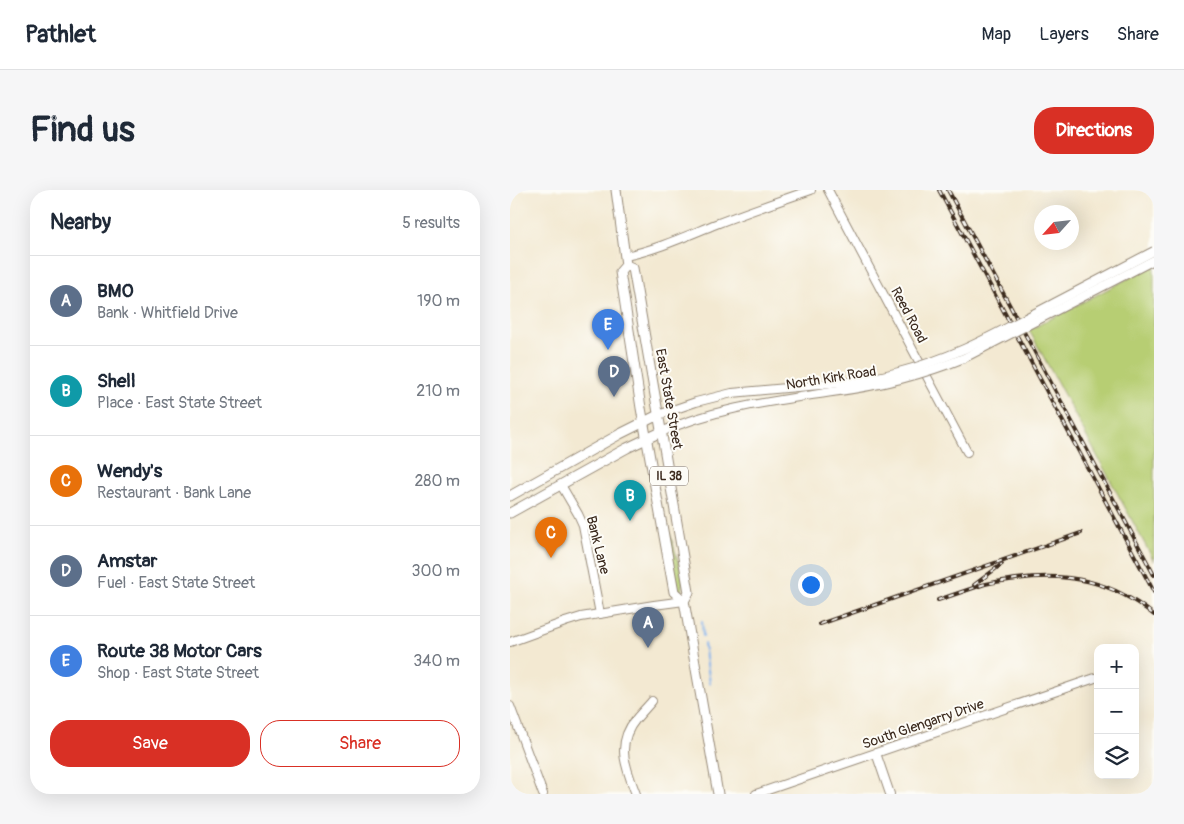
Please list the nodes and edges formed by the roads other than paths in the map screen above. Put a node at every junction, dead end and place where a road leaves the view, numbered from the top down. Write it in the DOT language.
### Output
graph roads {
  1 [pos="616,190"];
  2 [pos="811,190"];
  3 [pos="828,190"];
  4 [pos="1154,251"];
  5 [pos="1154,260"];
  6 [pos="625,261"];
  7 [pos="831,388"];
  8 [pos="658,415"];
  9 [pos="644,422"];
  10 [pos="661,432"];
  11 [pos="646,439"];
  12 [pos="967,452"];
  13 [pos="560,485"];
  14 [pos="510,496"];
  15 [pos="510,513"];
  16 [pos="684,601"];
  17 [pos="600,614"];
  18 [pos="510,642"];
  19 [pos="1094,678"];
  20 [pos="652,701"];
  21 [pos="510,706"];
  22 [pos="876,753"];
  23 [pos="542,794"];
  24 [pos="636,794"];
  25 [pos="718,794"];
  26 [pos="756,794"];
  27 [pos="890,794"];
  1 -- 6 [label="main road, East State Street / IL 38"];
  2 -- 6 [label="street"];
  3 -- 12 [label="street, Reed Road"];
  4 -- 7 [label="street, North Kirk Road, bridge"];
  5 -- 7 [label="street, North Kirk Road, bridge"];
  6 -- 8 [label="main road, East State Street / IL 38"];
  6 -- 9 [label="main road, East State Street / IL 38"];
  7 -- 8 [label="street, North Kirk Road"];
  7 -- 10 [label="street, North Kirk Road"];
  8 -- 9 [label="main road, North Kirk Road"];
  8 -- 10 [label="main road, East State Street / IL 38"];
  9 -- 11 [label="main road, East State Street / IL 38"];
  9 -- 14 [label="main road, North Kirk Road"];
  10 -- 11 [label="main road, North Kirk Road"];
  10 -- 16 [label="main road, East State Street / IL 38"];
  11 -- 13 [label="main road, North Kirk Road"];
  11 -- 16 [label="main road, East State Street / IL 38"];
  13 -- 15 [label="main road, North Kirk Road"];
  13 -- 17 [label="street, Bank Lane"];
  16 -- 17 [label="street"];
  16 -- 25 [label="main road, East State Street / IL 38"];
  17 -- 18 [label="street"];
  19 -- 22 [label="street, South Glengarry Drive"];
  20 -- 24 [label="street"];
  21 -- 23 [label="street"];
  22 -- 26 [label="street, South Glengarry Drive"];
  22 -- 27 [label="street"];
}
